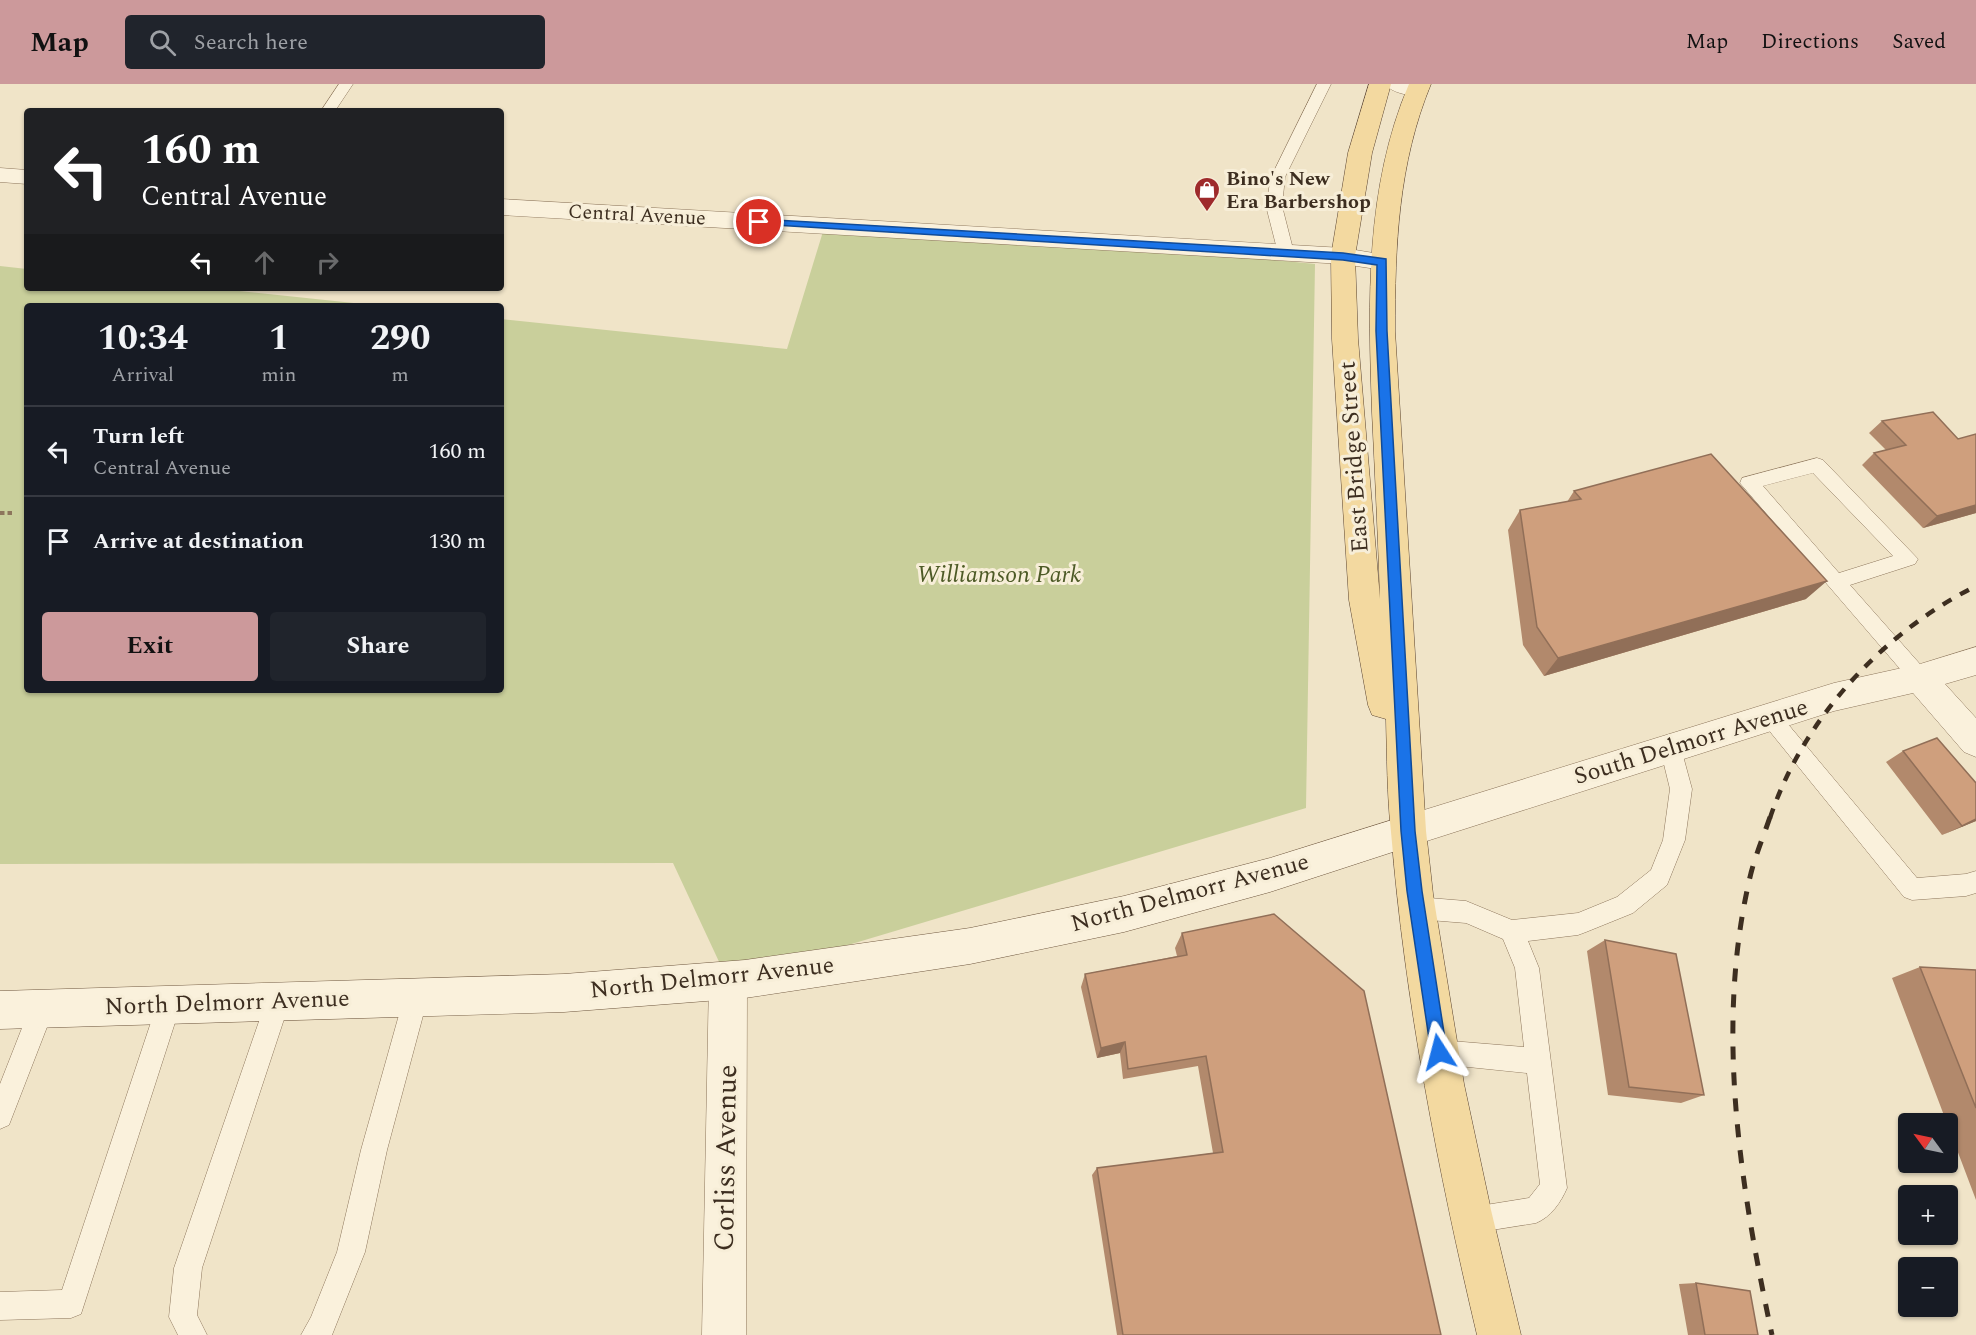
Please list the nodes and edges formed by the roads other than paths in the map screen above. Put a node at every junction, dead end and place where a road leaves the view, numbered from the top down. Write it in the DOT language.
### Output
graph roads {
  1 [pos="346,84"];
  2 [pos="1324,84"];
  3 [pos="1380,84"];
  4 [pos="1411,86"];
  5 [pos="330,108"];
  6 [pos="0,175"];
  7 [pos="24,177"];
  8 [pos="504,207"];
  9 [pos="1286,253"];
  10 [pos="1343,256"];
  11 [pos="1383,262"];
  12 [pos="1835,582"];
  13 [pos="1976,661"];
  14 [pos="1920,678"];
  15 [pos="1770,717"];
  16 [pos="1976,742"];
  17 [pos="1671,748"];
  18 [pos="1408,831"];
  19 [pos="1976,882"];
  20 [pos="1417,908"];
  21 [pos="1512,931"];
  22 [pos="728,981"];
  23 [pos="416,997"];
  24 [pos="278,1001"];
  25 [pos="169,1004"];
  26 [pos="42,1009"];
  27 [pos="0,1010"];
  28 [pos="1439,1052"];
  29 [pos="1537,1061"];
  30 [pos="0,1116"];
  31 [pos="1473,1220"];
  32 [pos="0,1306"];
  33 [pos="193,1335"];
  34 [pos="315,1335"];
  35 [pos="724,1335"];
  36 [pos="1499,1335"];
  1 -- 5 [label="lane"];
  2 -- 9 [label="lane"];
  3 -- 10 [label="main road, East Bridge Street"];
  4 -- 11 [label="main road, East Bridge Street"];
  6 -- 7 [label="street"];
  8 -- 9 [label="street, Central Avenue"];
  9 -- 10 [label="street, Central Avenue"];
  10 -- 11 [label="street, Central Avenue"];
  10 -- 18 [label="main road, East Bridge Street"];
  11 -- 18 [label="main road, East Bridge Street"];
  12 -- 12 [label="lane"];
  12 -- 14 [label="lane"];
  13 -- 14 [label="street, South Delmorr Avenue"];
  14 -- 15 [label="street, South Delmorr Avenue"];
  14 -- 16 [label="street"];
  15 -- 17 [label="street, South Delmorr Avenue"];
  15 -- 19 [label="lane"];
  17 -- 18 [label="street, South Delmorr Avenue"];
  17 -- 21 [label="lane"];
  18 -- 20 [label="main road, East Bridge Street"];
  18 -- 22 [label="street, North Delmorr Avenue"];
  20 -- 21 [label="lane"];
  20 -- 28 [label="main road, East Bridge Street"];
  21 -- 29 [label="lane"];
  22 -- 23 [label="street, North Delmorr Avenue"];
  22 -- 35 [label="street, Corliss Avenue"];
  23 -- 24 [label="street, North Delmorr Avenue"];
  23 -- 34 [label="lane"];
  24 -- 25 [label="street, North Delmorr Avenue"];
  24 -- 33 [label="lane"];
  25 -- 26 [label="street, North Delmorr Avenue"];
  25 -- 32 [label="lane"];
  26 -- 27 [label="street, North Delmorr Avenue"];
  26 -- 30 [label="lane"];
  28 -- 29 [label="lane"];
  28 -- 31 [label="main road, East Bridge Street"];
  29 -- 31 [label="lane"];
  31 -- 36 [label="main road, East Bridge Street"];
}
